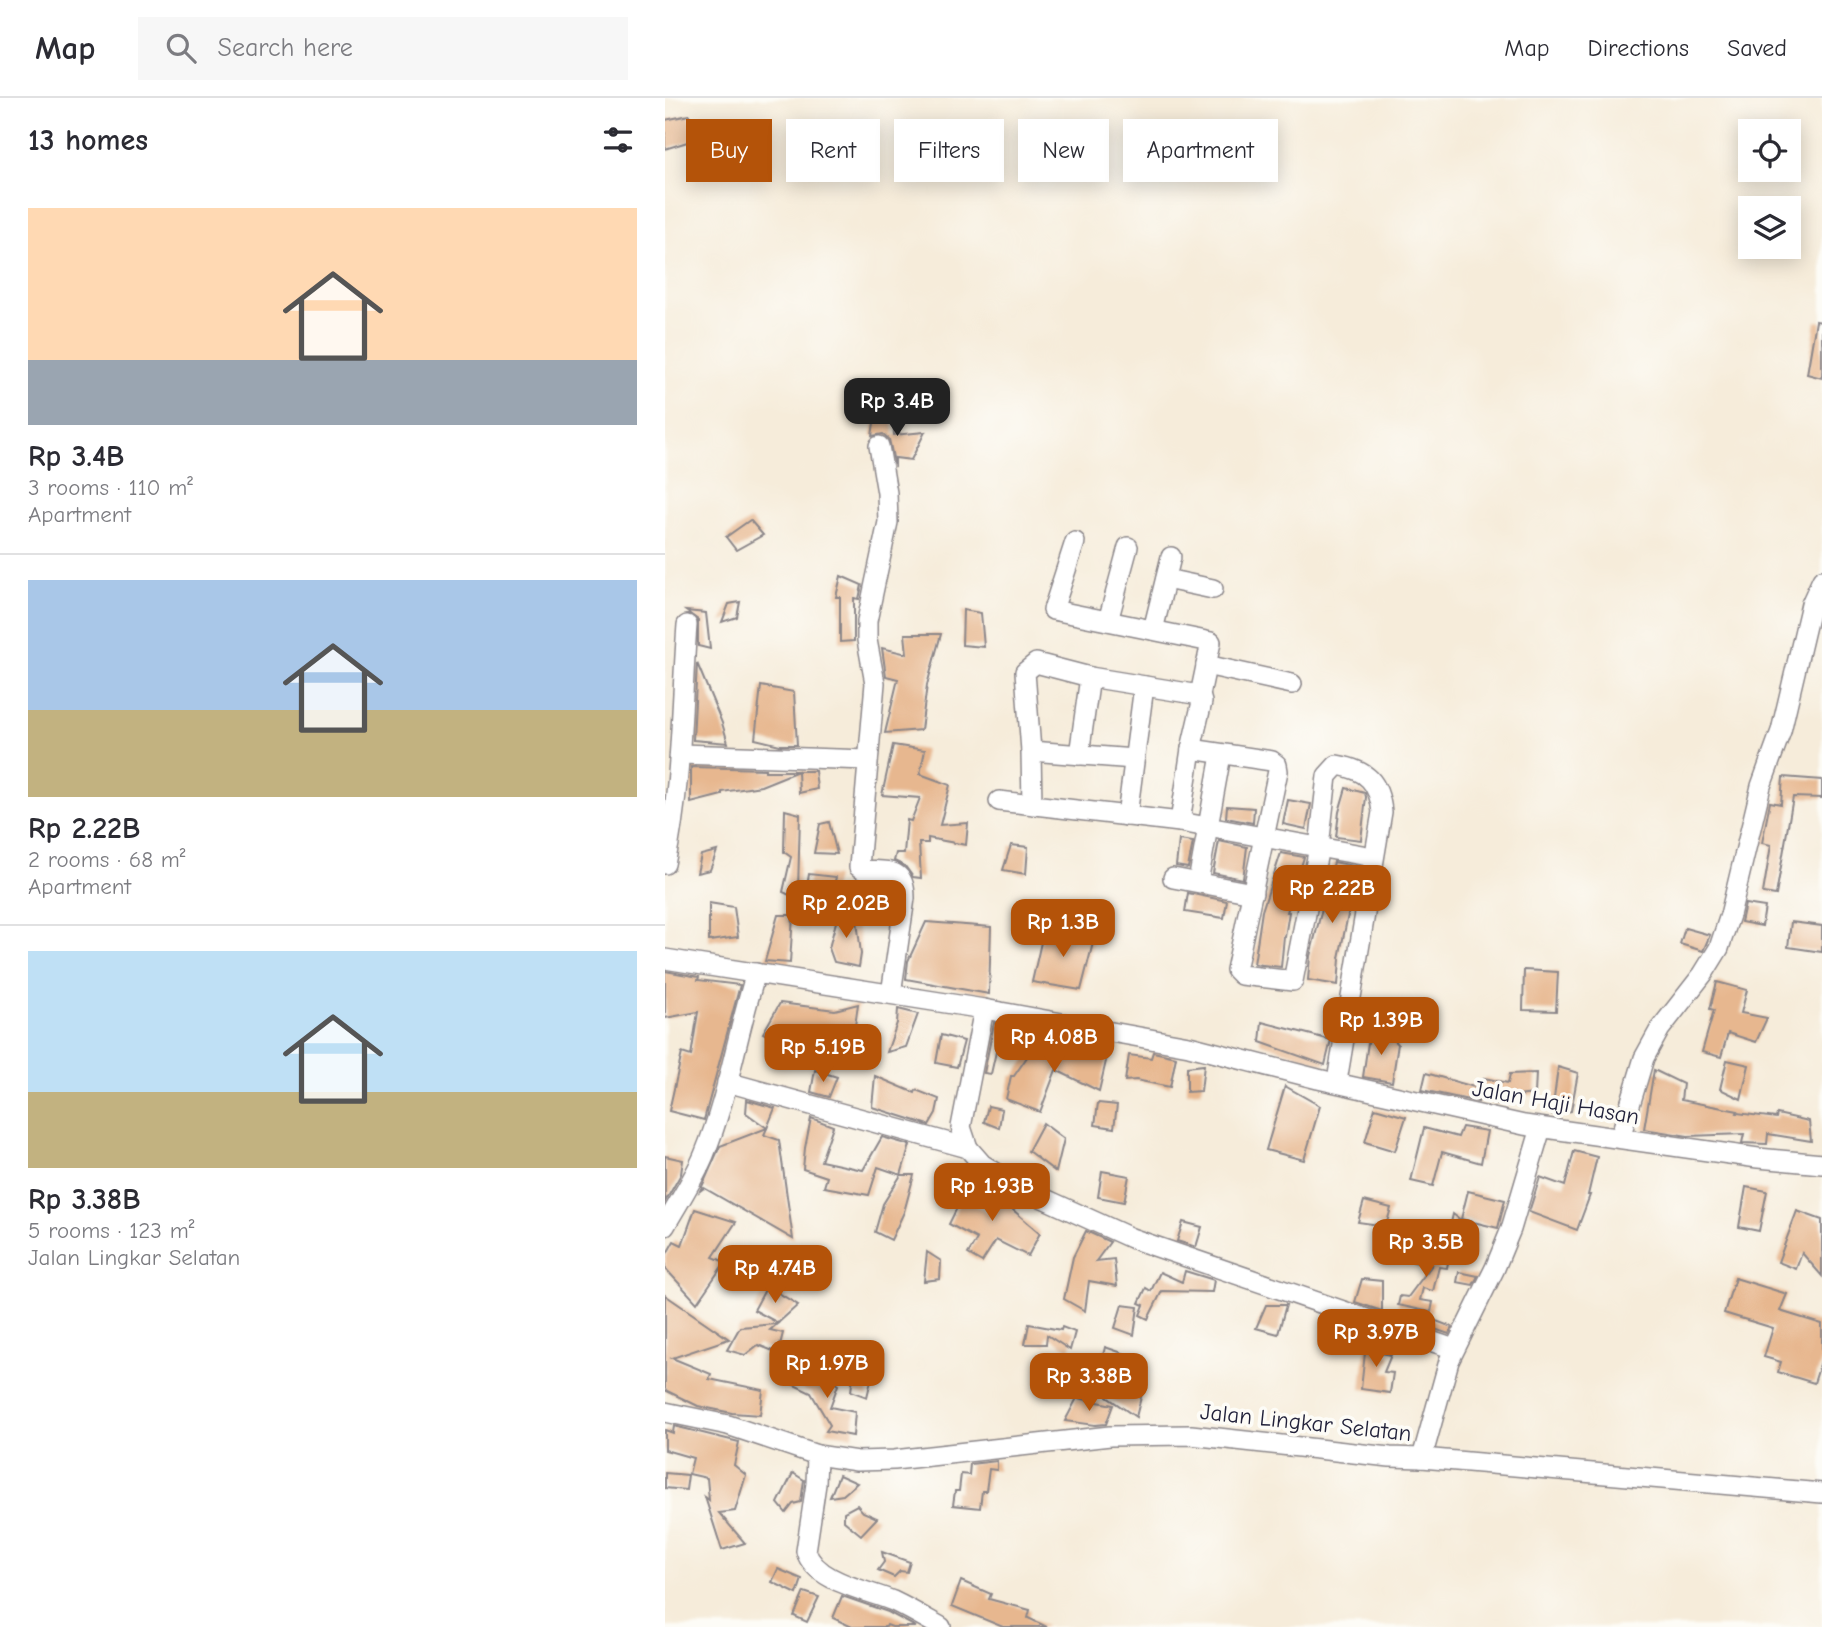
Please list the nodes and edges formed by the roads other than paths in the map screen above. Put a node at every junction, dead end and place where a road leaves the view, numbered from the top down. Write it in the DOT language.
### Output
graph roads {
  1 [pos="879,446"];
  2 [pos="1075,542"];
  3 [pos="1128,547"];
  4 [pos="1171,557"];
  5 [pos="1165,579"];
  6 [pos="1822,580"];
  7 [pos="1213,589"];
  8 [pos="1108,621"];
  9 [pos="687,625"];
  10 [pos="1153,630"];
  11 [pos="1206,665"];
  12 [pos="1090,677"];
  13 [pos="1292,684"];
  14 [pos="1144,687"];
  15 [pos="1200,695"];
  16 [pos="1191,749"];
  17 [pos="1031,751"];
  18 [pos="680,754"];
  19 [pos="1079,755"];
  20 [pos="1221,755"];
  21 [pos="1135,759"];
  22 [pos="868,760"];
  23 [pos="999,801"];
  24 [pos="1032,805"];
  25 [pos="1127,816"];
  26 [pos="1180,822"];
  27 [pos="1208,826"];
  28 [pos="1264,837"];
  29 [pos="1319,846"];
  30 [pos="1373,857"];
  31 [pos="665,864"];
  32 [pos="1173,878"];
  33 [pos="1198,882"];
  34 [pos="1253,892"];
  35 [pos="665,959"];
  36 [pos="755,974"];
  37 [pos="891,994"];
  38 [pos="984,1009"];
  39 [pos="1337,1081"];
  40 [pos="727,1082"];
  41 [pos="1541,1128"];
  42 [pos="1620,1138"];
  43 [pos="968,1148"];
  44 [pos="1821,1166"];
  45 [pos="665,1226"];
  46 [pos="1454,1349"];
  47 [pos="665,1412"];
  48 [pos="817,1455"];
  49 [pos="1422,1458"];
  50 [pos="1822,1493"];
  51 [pos="941,1627"];
  1 -- 22 [label="street"];
  2 -- 8 [label="street"];
  3 -- 8 [label="street"];
  4 -- 5 [label="street"];
  5 -- 7 [label="street"];
  5 -- 10 [label="street"];
  6 -- 42 [label="street"];
  8 -- 10 [label="street"];
  9 -- 18 [label="street"];
  10 -- 11 [label="street"];
  11 -- 13 [label="street"];
  11 -- 15 [label="street"];
  12 -- 14 [label="street"];
  12 -- 17 [label="street"];
  12 -- 19 [label="street"];
  14 -- 15 [label="street"];
  14 -- 21 [label="street"];
  15 -- 16 [label="street"];
  16 -- 20 [label="street"];
  16 -- 26 [label="street"];
  17 -- 19 [label="street"];
  17 -- 24 [label="street"];
  18 -- 22 [label="street"];
  18 -- 31 [label="street"];
  19 -- 21 [label="street"];
  20 -- 27 [label="street"];
  20 -- 28 [label="street"];
  21 -- 25 [label="street"];
  22 -- 37 [label="street"];
  23 -- 24 [label="street"];
  24 -- 25 [label="street"];
  25 -- 26 [label="street"];
  26 -- 27 [label="street"];
  27 -- 28 [label="street"];
  27 -- 33 [label="street"];
  28 -- 29 [label="street"];
  28 -- 34 [label="street"];
  29 -- 30 [label="street"];
  29 -- 30 [label="street"];
  29 -- 34 [label="street"];
  30 -- 39 [label="street"];
  32 -- 33 [label="street"];
  33 -- 34 [label="street"];
  35 -- 36 [label="street, Jalan Haji Hasan"];
  36 -- 37 [label="street, Jalan Haji Hasan"];
  36 -- 40 [label="street"];
  37 -- 38 [label="street, Jalan Haji Hasan"];
  38 -- 39 [label="street, Jalan Haji Hasan"];
  38 -- 43 [label="street"];
  39 -- 41 [label="street, Jalan Haji Hasan"];
  40 -- 43 [label="street"];
  40 -- 45 [label="street"];
  41 -- 42 [label="street, Jalan Haji Hasan"];
  41 -- 46 [label="street"];
  42 -- 44 [label="street, Jalan Haji Hasan"];
  43 -- 46 [label="street"];
  46 -- 49 [label="street"];
  47 -- 48 [label="street, Jalan Lingkar Selatan"];
  48 -- 49 [label="street, Jalan Lingkar Selatan"];
  48 -- 51 [label="street"];
  49 -- 50 [label="street, Jalan Lingkar Selatan"];
}
